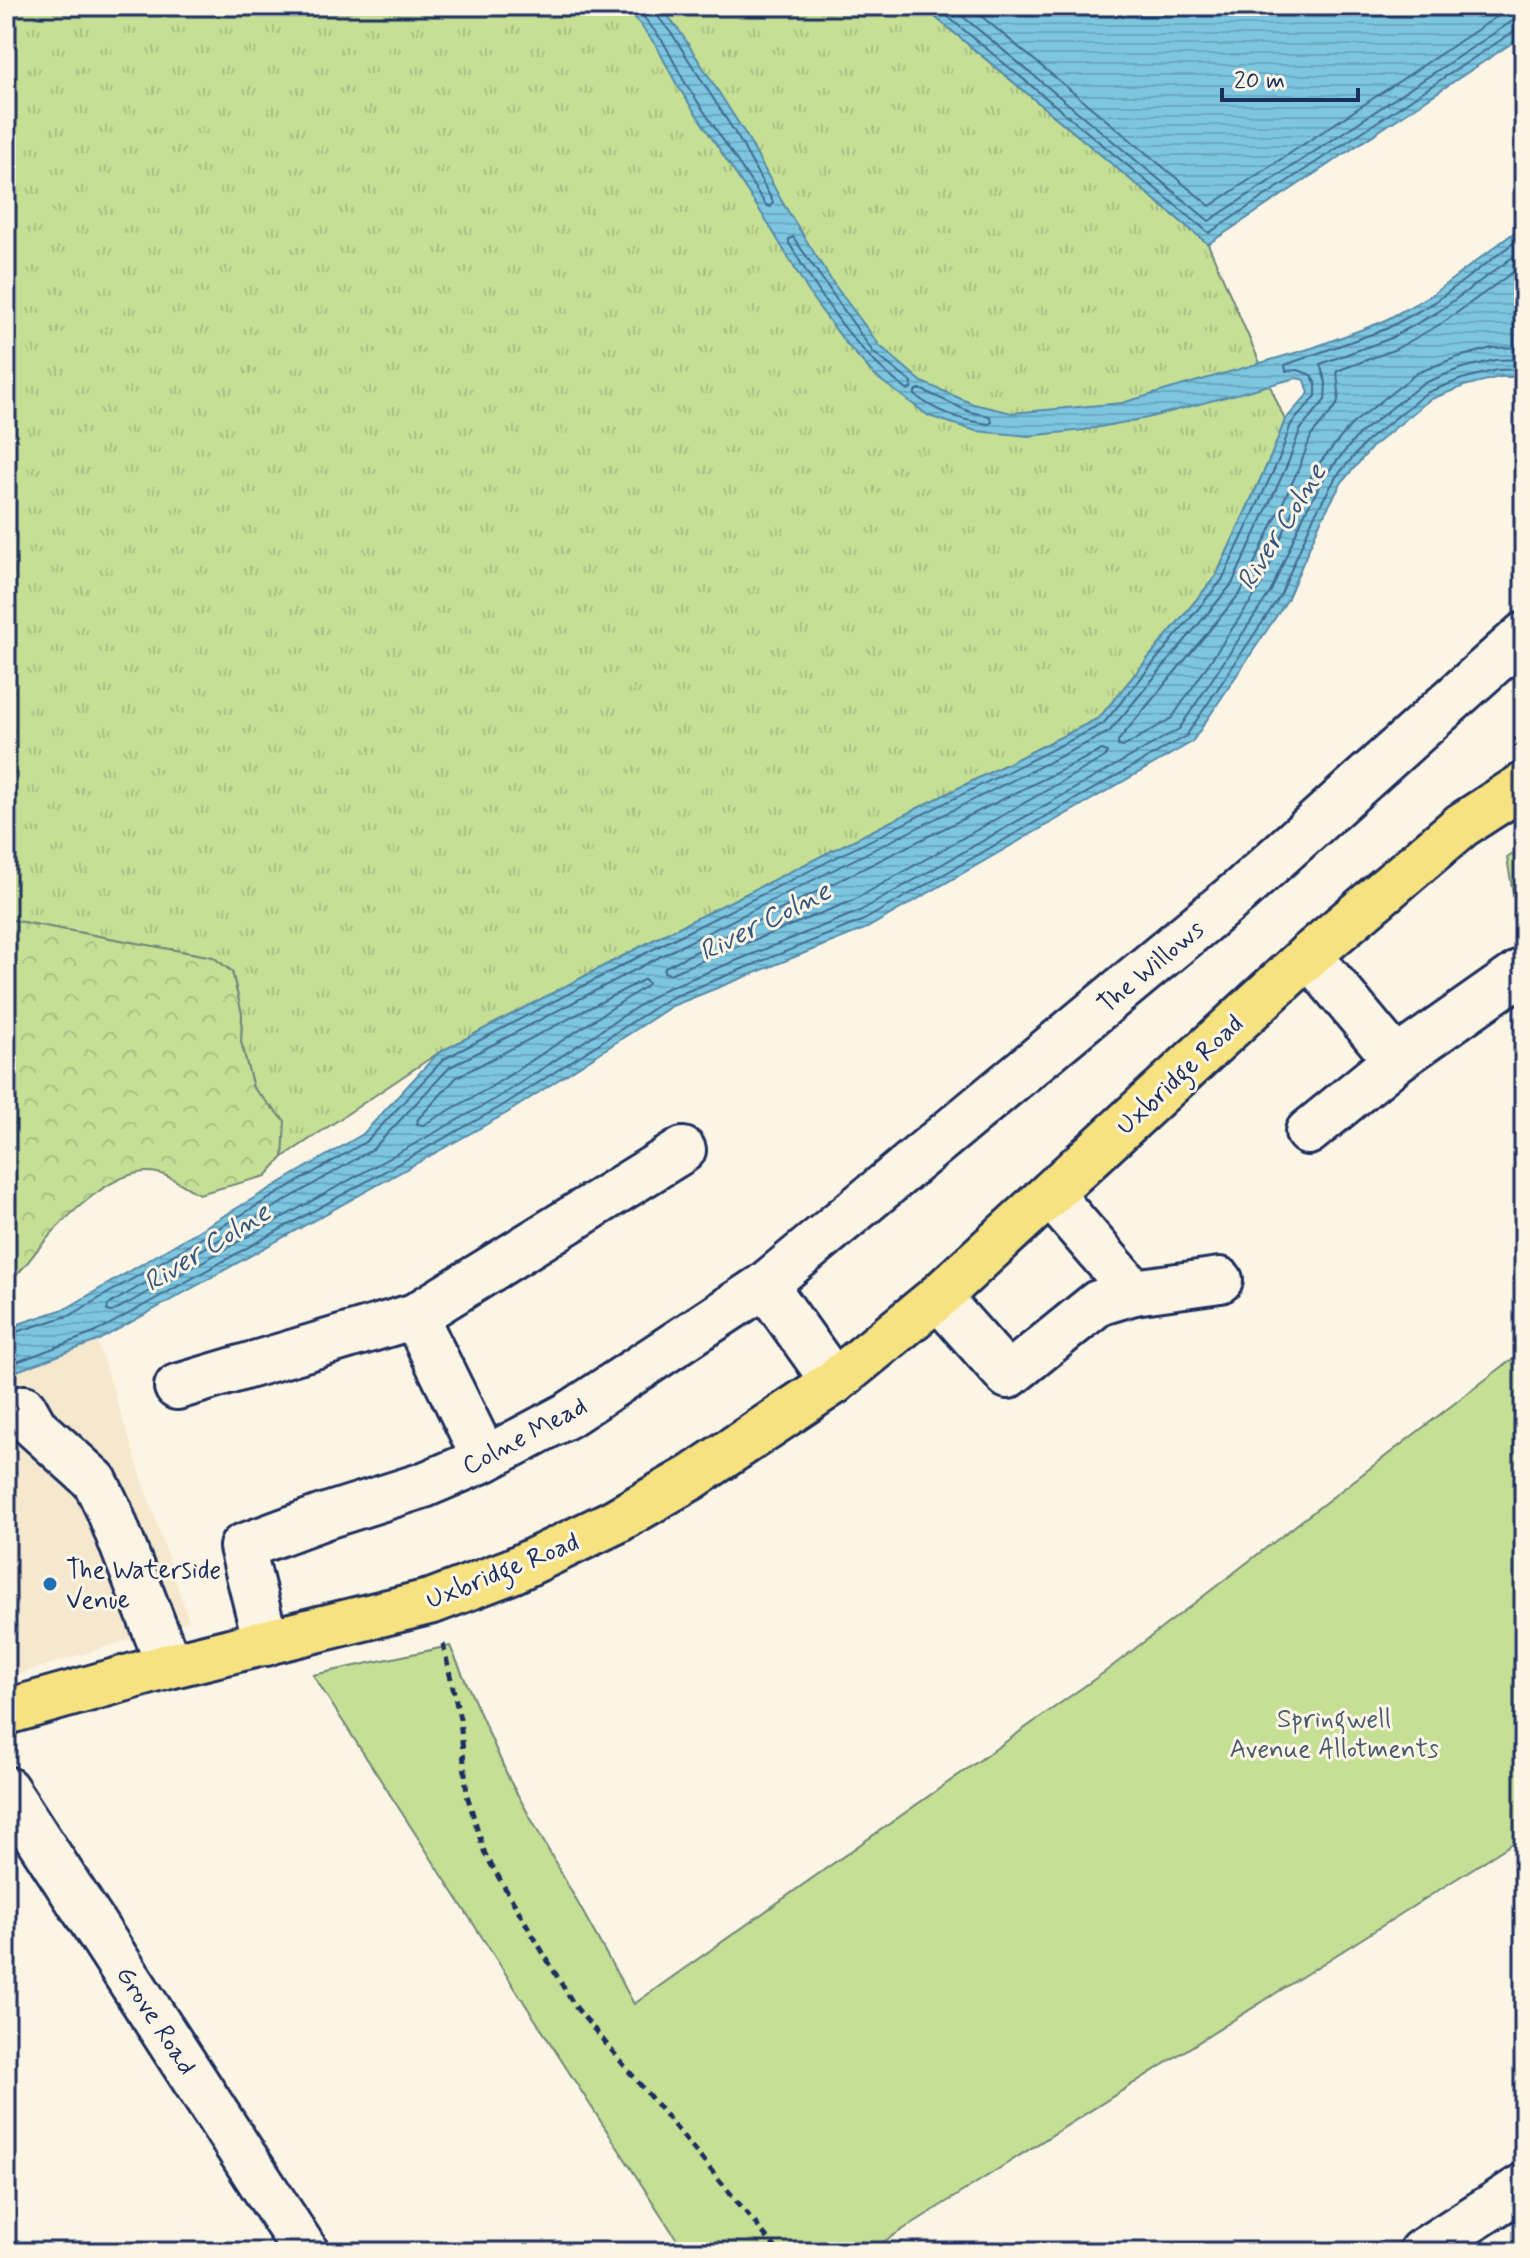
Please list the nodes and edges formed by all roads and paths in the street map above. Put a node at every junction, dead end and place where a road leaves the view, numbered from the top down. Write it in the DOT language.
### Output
graph roads {
  1 [pos="1524,635"];
  2 [pos="1524,785"];
  3 [pos="1309,955"];
  4 [pos="1524,970"];
  5 [pos="1396,1060"];
  6 [pos="1308,1132"];
  7 [pos="683,1150"];
  8 [pos="1051,1195"];
  9 [pos="1220,1280"];
  10 [pos="765,1285"];
  11 [pos="1134,1292"];
  12 [pos="938,1297"];
  13 [pos="415,1316"];
  14 [pos="834,1382"];
  15 [pos="177,1387"];
  16 [pos="24,1408"];
  17 [pos="485,1459"];
  18 [pos="433,1601"];
  19 [pos="266,1643"];
  20 [pos="169,1666"];
  21 [pos="6,1712"];
  22 [pos="6,1789"];
  23 [pos="1524,2186"];
  24 [pos="306,2252"];
  25 [pos="779,2252"];
  26 [pos="1421,2252"];
  1 -- 10 [label="street, The Willows"];
  2 -- 3 [label="main road, Uxbridge Road"];
  3 -- 5 [label="street"];
  3 -- 8 [label="main road, Uxbridge Road"];
  4 -- 5 [label="street"];
  5 -- 6 [label="street"];
  7 -- 13 [label="street"];
  8 -- 11 [label="street"];
  8 -- 12 [label="main road, Uxbridge Road"];
  9 -- 11 [label="street"];
  10 -- 14 [label="street"];
  10 -- 17 [label="street, Colne Mead"];
  11 -- 12 [label="street"];
  12 -- 14 [label="main road, Uxbridge Road"];
  13 -- 15 [label="street"];
  13 -- 17 [label="street"];
  14 -- 18 [label="main road, Uxbridge Road"];
  16 -- 20 [label="street"];
  17 -- 19 [label="street, Colne Mead"];
  18 -- 19 [label="main road, Uxbridge Road"];
  18 -- 25 [label="path"];
  19 -- 20 [label="main road, Uxbridge Road"];
  20 -- 21 [label="main road, Uxbridge Road"];
  22 -- 24 [label="street, Grove Road"];
  23 -- 26 [label="street"];
}
